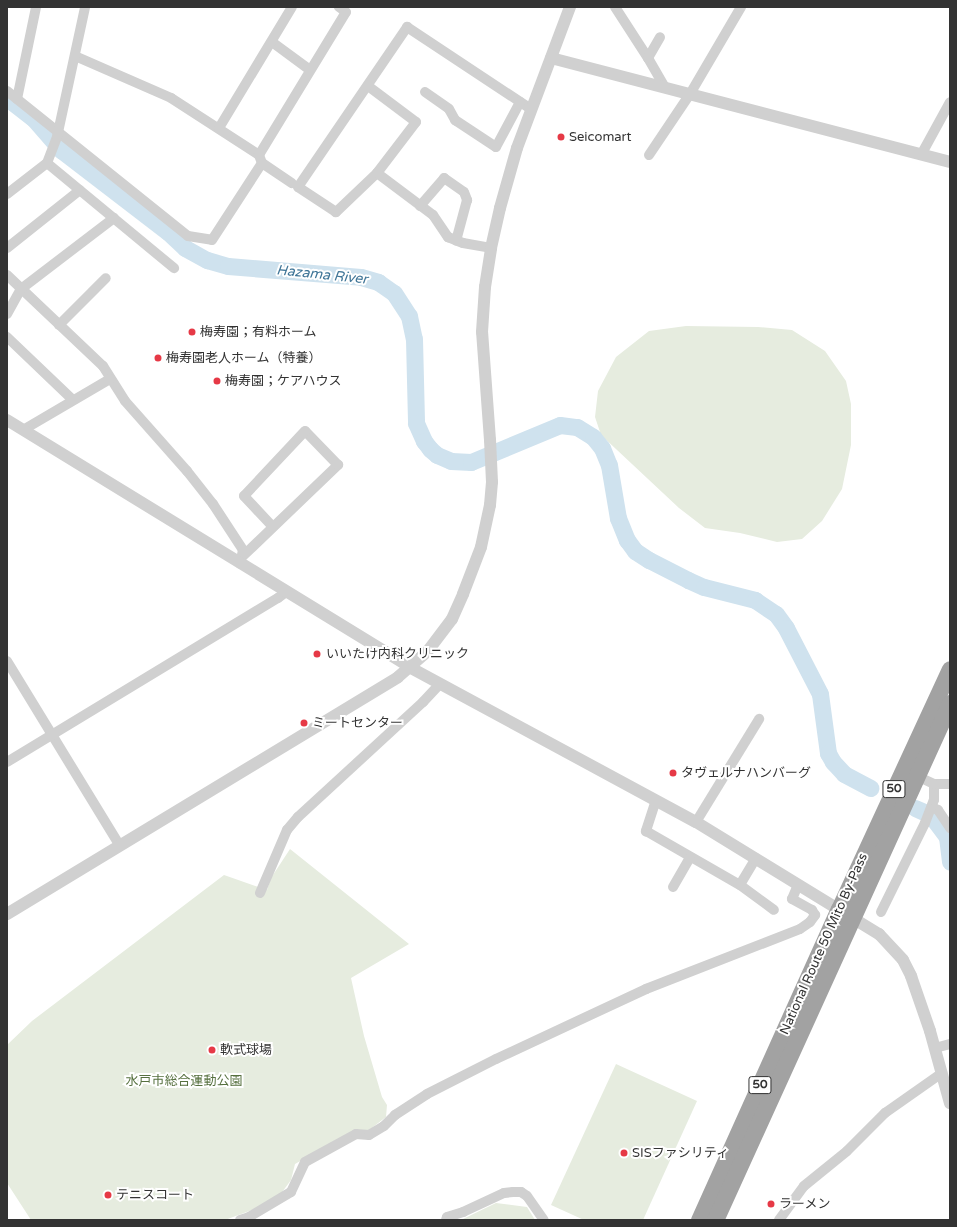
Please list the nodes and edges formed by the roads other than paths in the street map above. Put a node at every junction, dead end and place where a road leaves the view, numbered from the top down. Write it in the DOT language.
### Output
graph roads {
  1 [pos="36,7"];
  2 [pos="85,7"];
  3 [pos="292,7"];
  4 [pos="338,7"];
  5 [pos="570,7"];
  6 [pos="615,7"];
  7 [pos="741,7"];
  8 [pos="660,37"];
  9 [pos="272,42"];
  10 [pos="75,56"];
  11 [pos="551,58"];
  12 [pos="648,58"];
  13 [pos="310,70"];
  14 [pos="368,86"];
  15 [pos="665,88"];
  16 [pos="7,91"];
  17 [pos="425,92"];
  18 [pos="690,94"];
  19 [pos="17,99"];
  20 [pos="520,102"];
  21 [pos="950,102"];
  22 [pos="531,110"];
  23 [pos="219,128"];
  24 [pos="58,134"];
  25 [pos="650,155"];
  26 [pos="921,155"];
  27 [pos="49,159"];
  28 [pos="260,159"];
  29 [pos="950,162"];
  30 [pos="377,173"];
  31 [pos="292,183"];
  32 [pos="80,190"];
  33 [pos="7,194"];
  34 [pos="420,206"];
  35 [pos="114,218"];
  36 [pos="456,241"];
  37 [pos="7,248"];
  38 [pos="491,248"];
  39 [pos="174,268"];
  40 [pos="7,275"];
  41 [pos="106,278"];
  42 [pos="21,289"];
  43 [pos="7,314"];
  44 [pos="59,324"];
  45 [pos="7,337"];
  46 [pos="110,379"];
  47 [pos="73,400"];
  48 [pos="7,420"];
  49 [pos="23,430"];
  50 [pos="273,527"];
  51 [pos="242,560"];
  52 [pos="286,592"];
  53 [pos="7,661"];
  54 [pos="410,668"];
  55 [pos="950,669"];
  56 [pos="440,684"];
  57 [pos="950,703"];
  58 [pos="759,719"];
  59 [pos="50,735"];
  60 [pos="7,762"];
  61 [pos="917,776"];
  62 [pos="934,784"];
  63 [pos="950,784"];
  64 [pos="656,800"];
  65 [pos="932,807"];
  66 [pos="696,822"];
  67 [pos="950,828"];
  68 [pos="120,846"];
  69 [pos="690,857"];
  70 [pos="756,858"];
  71 [pos="740,885"];
  72 [pos="798,885"];
  73 [pos="673,887"];
  74 [pos="260,893"];
  75 [pos="839,909"];
  76 [pos="774,910"];
  77 [pos="882,912"];
  78 [pos="7,914"];
  79 [pos="854,918"];
  80 [pos="950,1044"];
  81 [pos="935,1048"];
  82 [pos="942,1073"];
  83 [pos="950,1103"];
  84 [pos="240,1220"];
  85 [pos="446,1220"];
  86 [pos="544,1220"];
  87 [pos="699,1220"];
  88 [pos="715,1220"];
  89 [pos="779,1220"];
  1 -- 19 [label="street"];
  2 -- 10 [label="street"];
  3 -- 9 [label="street"];
  4 -- 13 [label="street"];
  5 -- 11 [label="street"];
  6 -- 12 [label="street"];
  7 -- 18 [label="street"];
  8 -- 12 [label="street"];
  9 -- 13 [label="street"];
  9 -- 23 [label="street"];
  10 -- 23 [label="street"];
  10 -- 24 [label="street"];
  11 -- 15 [label="street"];
  11 -- 22 [label="street"];
  12 -- 15 [label="street"];
  13 -- 28 [label="street"];
  14 -- 20 [label="street"];
  14 -- 30 [label="street"];
  14 -- 30 [label="street"];
  15 -- 18 [label="street"];
  16 -- 19 [label="street"];
  17 -- 20 [label="street"];
  18 -- 25 [label="street"];
  18 -- 26 [label="street"];
  19 -- 24 [label="street"];
  20 -- 22 [label="street"];
  21 -- 26 [label="street"];
  22 -- 38 [label="street"];
  23 -- 28 [label="street"];
  24 -- 27 [label="street"];
  24 -- 28 [label="street"];
  26 -- 29 [label="street"];
  27 -- 32 [label="street"];
  27 -- 33 [label="street"];
  28 -- 31 [label="street"];
  30 -- 34 [label="street"];
  32 -- 35 [label="street"];
  32 -- 37 [label="street"];
  34 -- 36 [label="street"];
  34 -- 36 [label="street"];
  35 -- 39 [label="street"];
  35 -- 42 [label="street"];
  36 -- 38 [label="street"];
  38 -- 54 [label="street"];
  40 -- 42 [label="street"];
  41 -- 44 [label="street"];
  42 -- 43 [label="street"];
  42 -- 44 [label="street"];
  44 -- 46 [label="street"];
  45 -- 47 [label="street"];
  46 -- 47 [label="street"];
  46 -- 51 [label="street"];
  47 -- 49 [label="street"];
  48 -- 49 [label="street"];
  49 -- 51 [label="street"];
  50 -- 50 [label="street"];
  50 -- 51 [label="street"];
  51 -- 52 [label="street"];
  52 -- 54 [label="street"];
  52 -- 59 [label="street"];
  53 -- 59 [label="street"];
  54 -- 56 [label="street"];
  54 -- 68 [label="street"];
  55 -- 75 [label="highway, National Route 50 Mito By-Pass / 50"];
  56 -- 64 [label="street"];
  56 -- 74 [label="street"];
  57 -- 61 [label="highway, National Route 50 Mito By-Pass / 50"];
  58 -- 66 [label="street"];
  59 -- 60 [label="street"];
  59 -- 68 [label="street"];
  61 -- 62 [label="street"];
  61 -- 79 [label="highway, National Route 50 Mito By-Pass / 50"];
  62 -- 63 [label="street"];
  62 -- 65 [label="street"];
  64 -- 66 [label="street"];
  64 -- 69 [label="street"];
  65 -- 67 [label="street"];
  65 -- 77 [label="street"];
  66 -- 70 [label="street"];
  68 -- 78 [label="street"];
  69 -- 71 [label="street"];
  69 -- 73 [label="street"];
  70 -- 71 [label="street"];
  70 -- 72 [label="street"];
  71 -- 76 [label="street"];
  72 -- 75 [label="street"];
  72 -- 84 [label="street"];
  75 -- 79 [label="street"];
  75 -- 87 [label="highway, National Route 50 Mito By-Pass / 50"];
  79 -- 81 [label="street"];
  79 -- 88 [label="highway, National Route 50 Mito By-Pass / 50"];
  80 -- 81 [label="street"];
  81 -- 82 [label="street"];
  82 -- 83 [label="street"];
  82 -- 89 [label="street"];
  85 -- 86 [label="street"];
}
